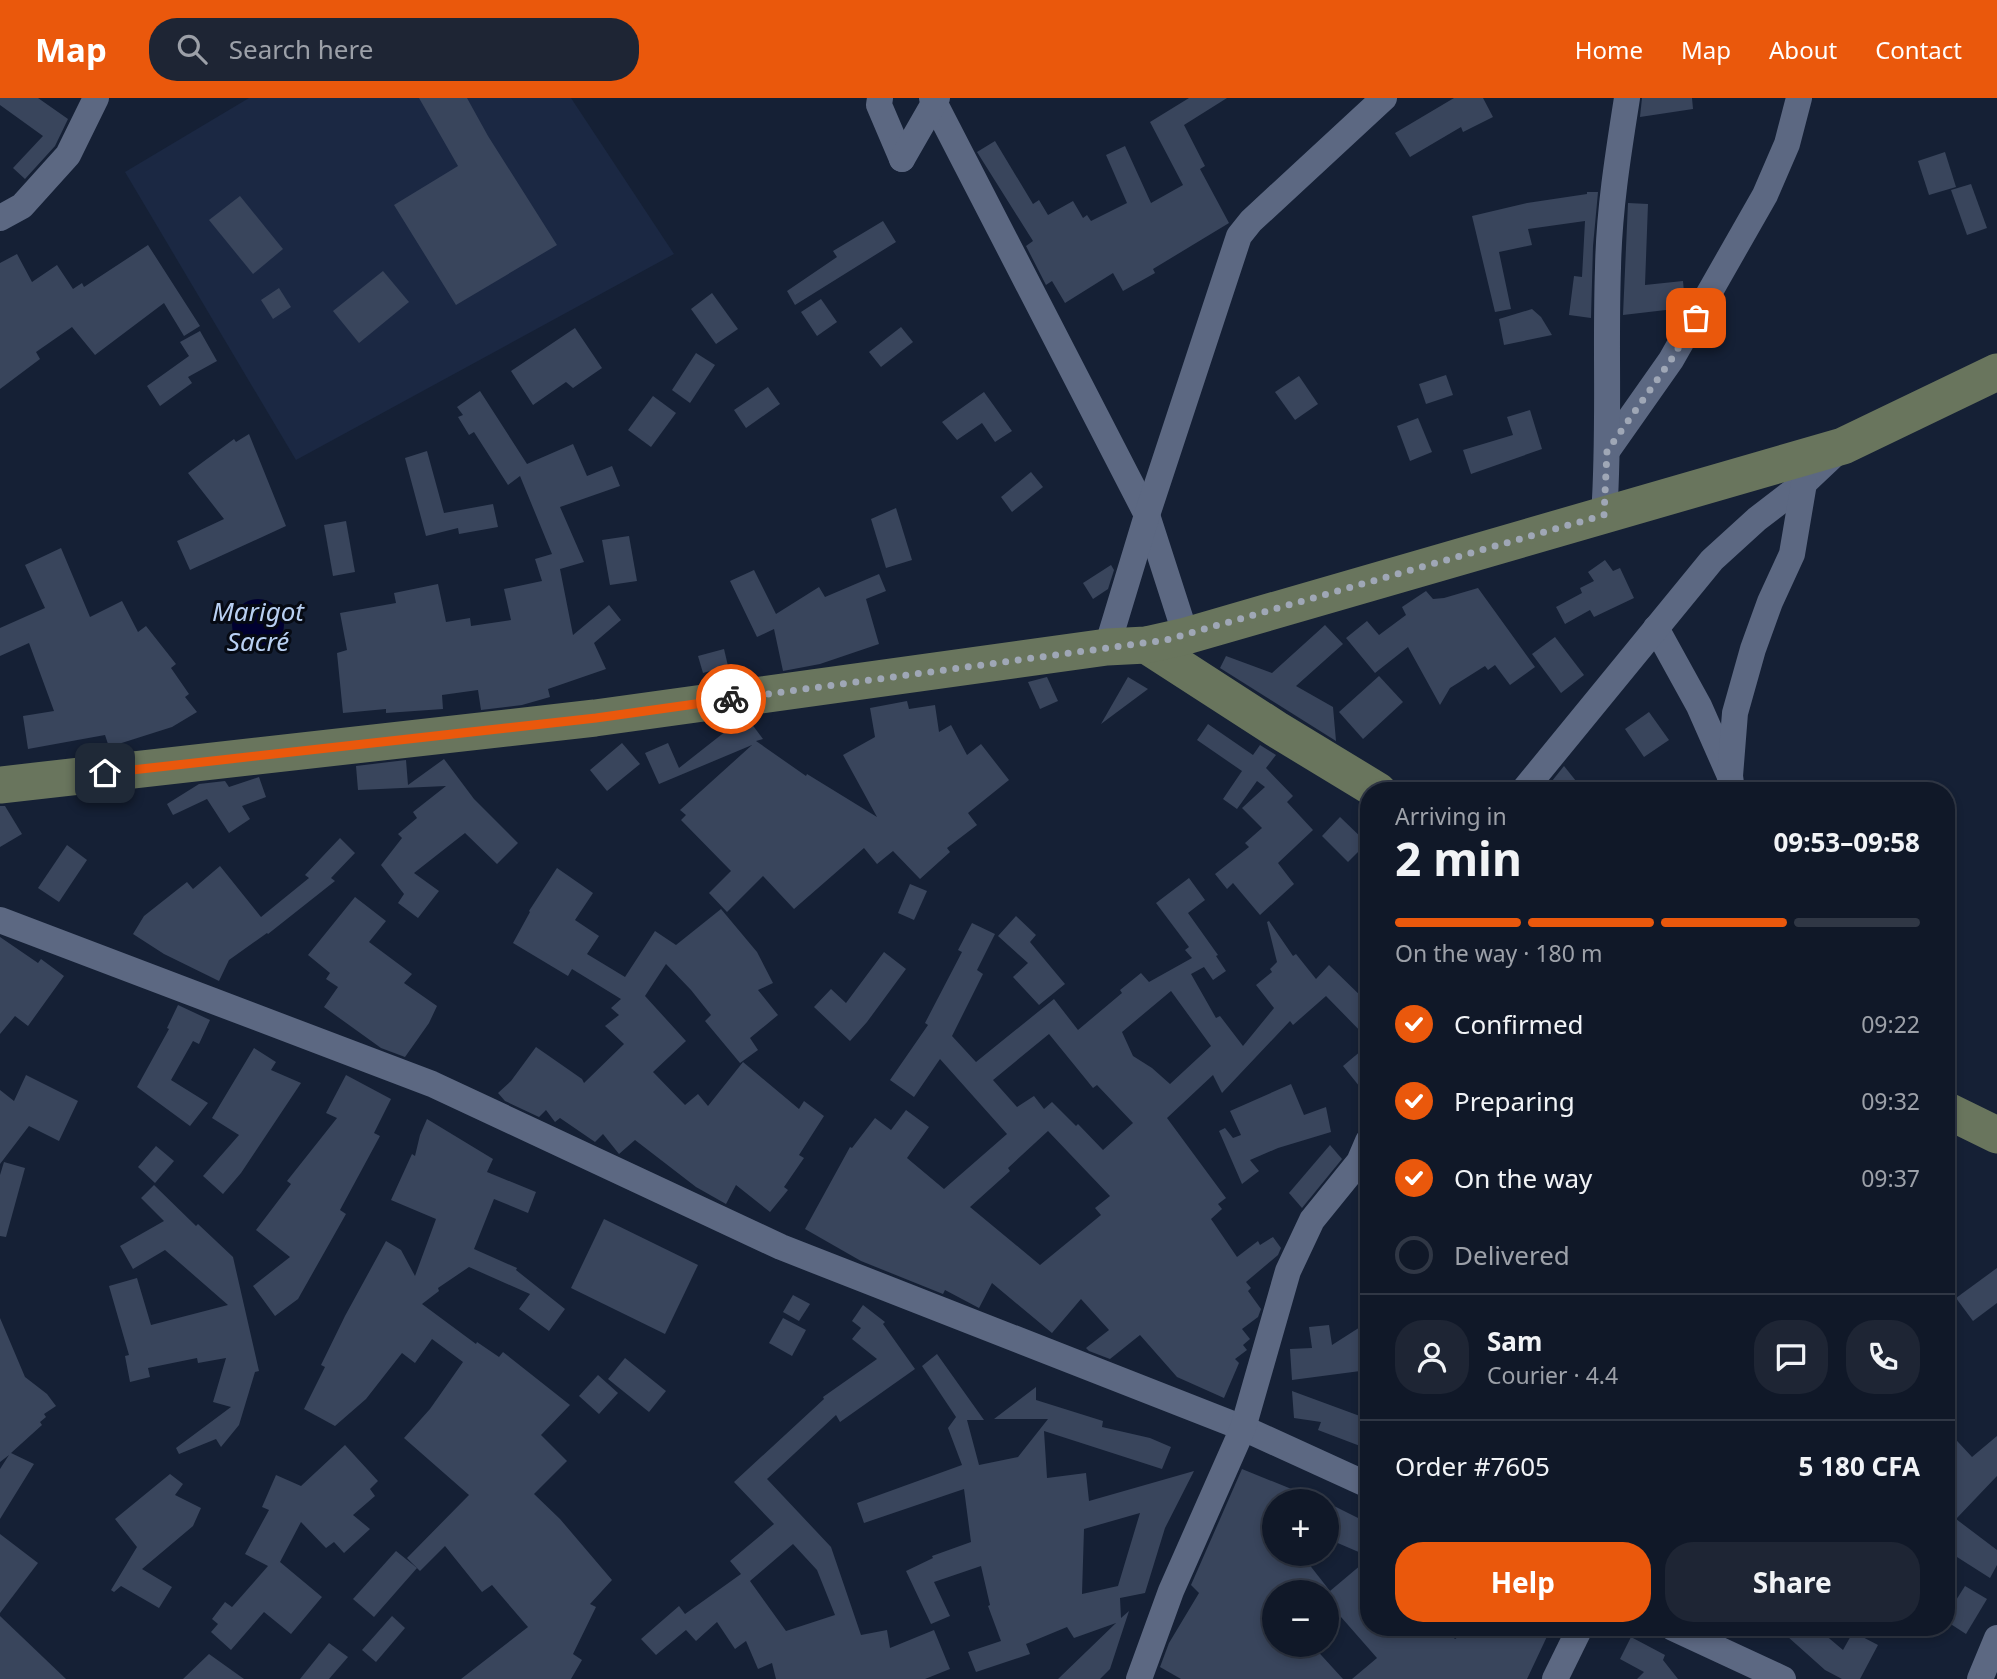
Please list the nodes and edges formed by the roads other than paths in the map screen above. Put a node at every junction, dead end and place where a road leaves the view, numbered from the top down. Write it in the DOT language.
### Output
graph roads {
  1 [pos="96,98"];
  2 [pos="880,98"];
  3 [pos="1384,98"];
  4 [pos="1627,98"];
  5 [pos="1800,98"];
  6 [pos="934,100"];
  7 [pos="0,218"];
  8 [pos="1997,372"];
  9 [pos="1843,446"];
  10 [pos="1607,451"];
  11 [pos="1804,483"];
  12 [pos="1147,515"];
  13 [pos="1604,515"];
  14 [pos="1656,628"];
  15 [pos="1186,636"];
  16 [pos="1146,645"];
  17 [pos="1107,647"];
  18 [pos="1363,782"];
  19 [pos="1530,782"];
  20 [pos="1730,782"];
  21 [pos="1731,782"];
  22 [pos="0,785"];
  23 [pos="0,920"];
  24 [pos="1955,1114"];
  25 [pos="1995,1131"];
  26 [pos="1360,1160"];
  27 [pos="1243,1428"];
  28 [pos="1360,1481"];
  29 [pos="1576,1636"];
  30 [pos="1690,1636"];
  31 [pos="1997,1638"];
  32 [pos="1139,1679"];
  33 [pos="1555,1679"];
  34 [pos="1783,1679"];
  35 [pos="1980,1679"];
  1 -- 7 [label="street"];
  2 -- 6 [label="street"];
  3 -- 12 [label="street"];
  4 -- 10 [label="street"];
  5 -- 10 [label="street"];
  6 -- 12 [label="street"];
  8 -- 9 [label="main road"];
  9 -- 11 [label="street"];
  9 -- 13 [label="main road"];
  10 -- 13 [label="street"];
  11 -- 14 [label="street"];
  11 -- 21 [label="street"];
  12 -- 15 [label="street"];
  12 -- 17 [label="street"];
  13 -- 15 [label="main road"];
  14 -- 19 [label="street"];
  14 -- 20 [label="street"];
  15 -- 16 [label="main road"];
  16 -- 17 [label="main road"];
  16 -- 18 [label="main road"];
  17 -- 22 [label="main road"];
  23 -- 27 [label="street"];
  24 -- 25 [label="main road"];
  26 -- 27 [label="street"];
  27 -- 28 [label="street"];
  27 -- 32 [label="street"];
  29 -- 33 [label="street"];
  30 -- 34 [label="street"];
  31 -- 35 [label="street"];
}
